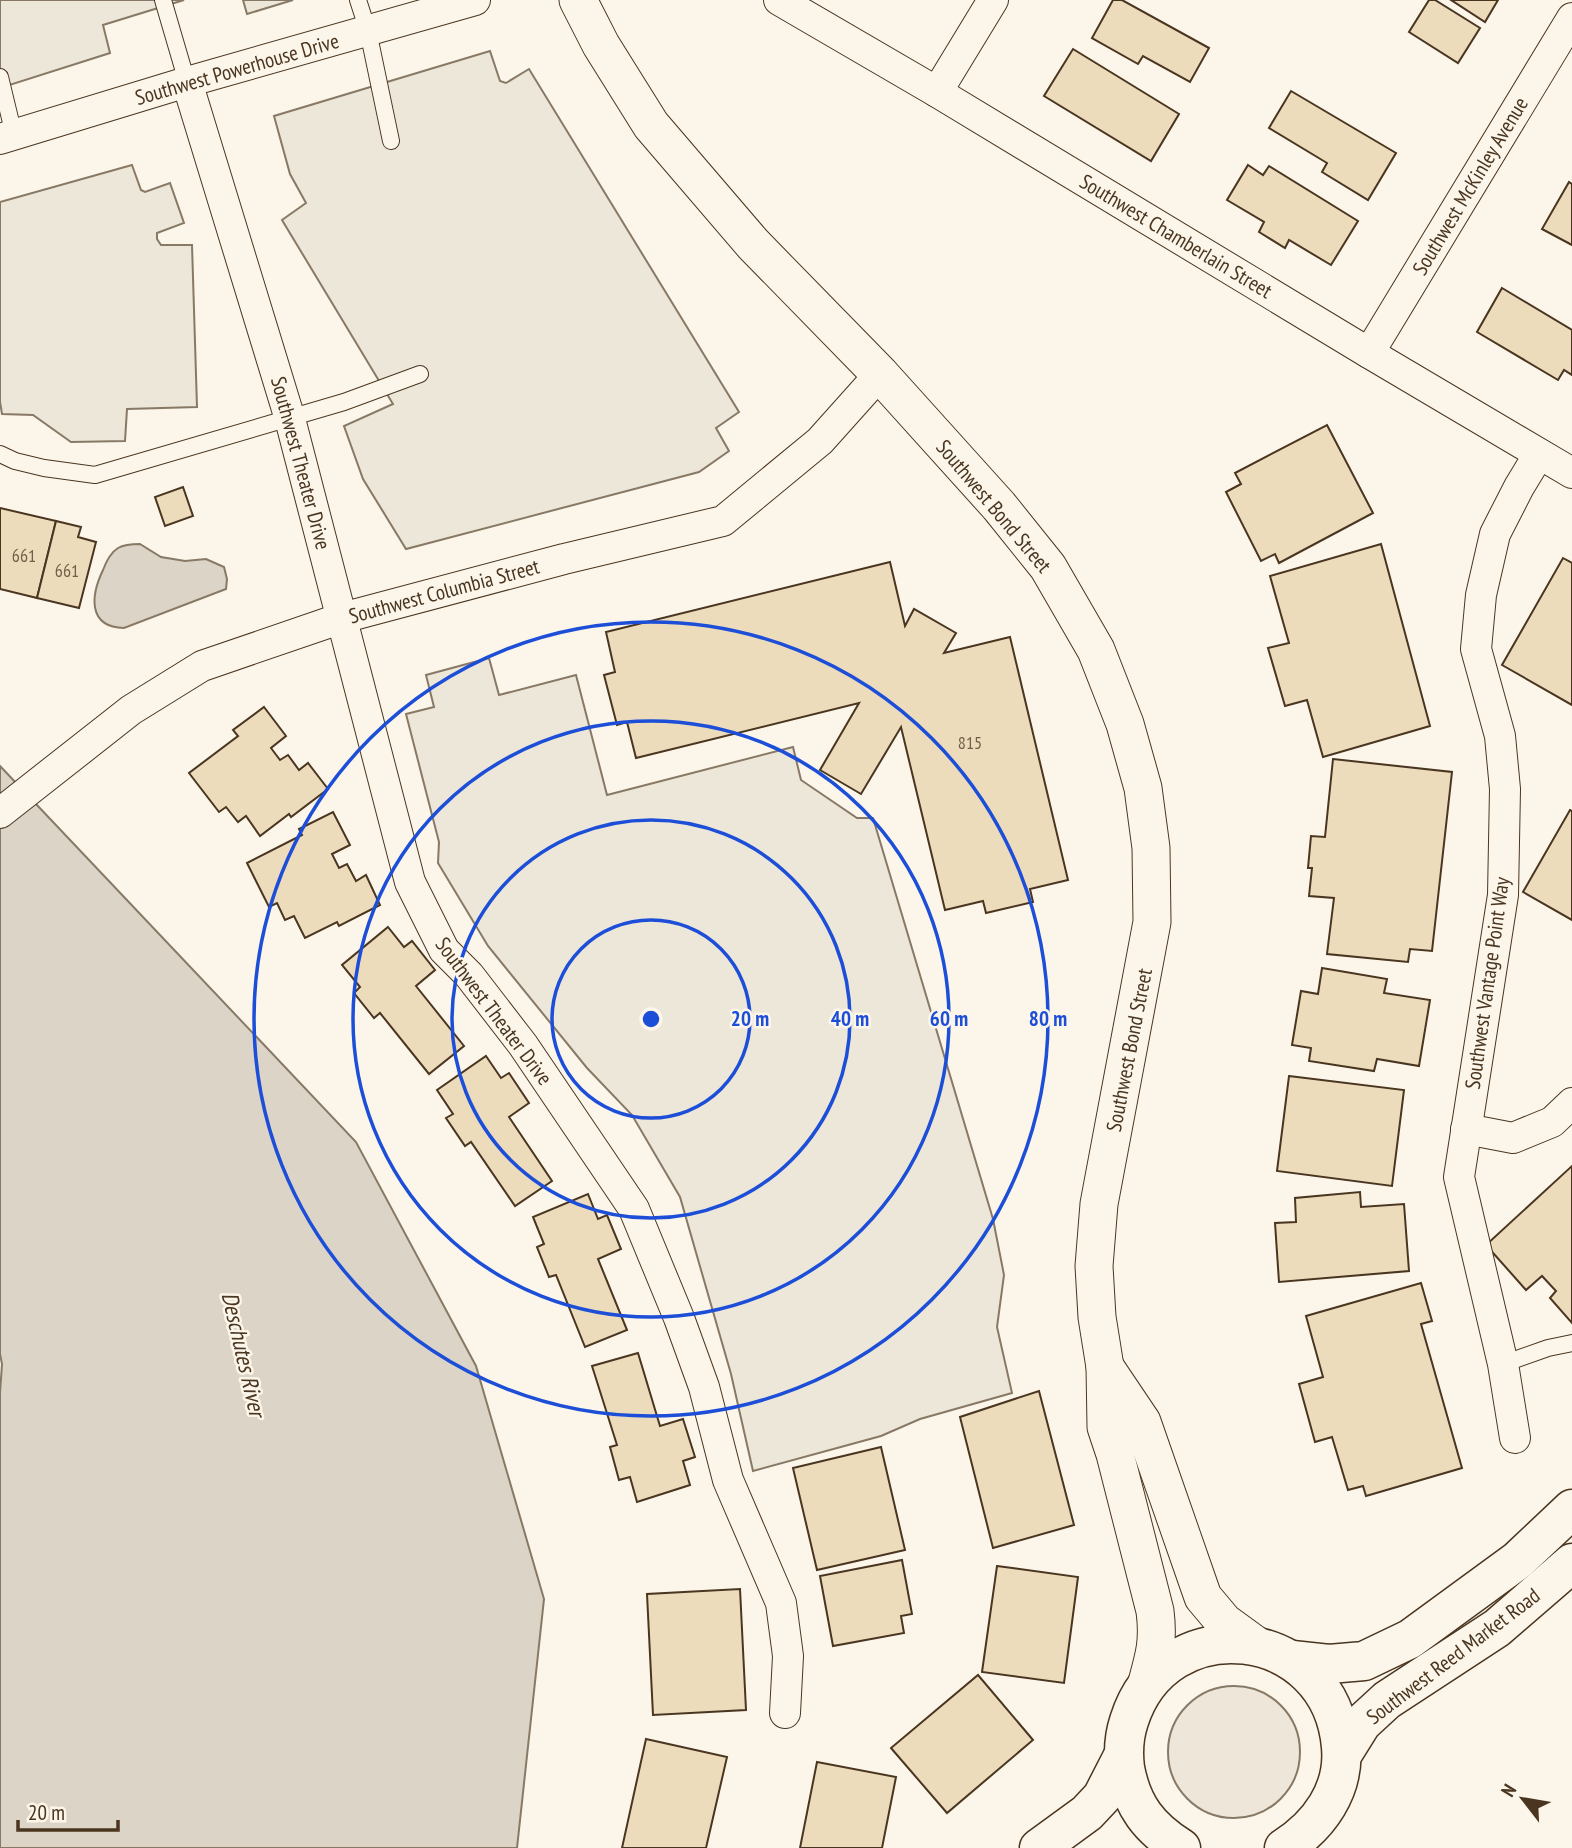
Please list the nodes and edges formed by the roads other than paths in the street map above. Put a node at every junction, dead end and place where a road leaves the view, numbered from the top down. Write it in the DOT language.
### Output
graph roads {
  1 [pos="163,0"];
  2 [pos="358,0"];
  3 [pos="475,0"];
  4 [pos="578,0"];
  5 [pos="779,0"];
  6 [pos="993,0"];
  7 [pos="1572,18"];
  8 [pos="368,31"];
  9 [pos="0,77"];
  10 [pos="187,82"];
  11 [pos="937,92"];
  12 [pos="7,137"];
  13 [pos="391,141"];
  14 [pos="1369,354"];
  15 [pos="420,374"];
  16 [pos="880,374"];
  17 [pos="290,419"];
  18 [pos="0,454"];
  19 [pos="1539,454"];
  20 [pos="1572,473"];
  21 [pos="342,618"];
  22 [pos="0,813"];
  23 [pos="1572,1102"];
  24 [pos="1466,1129"];
  25 [pos="1572,1343"];
  26 [pos="1503,1364"];
  27 [pos="1105,1367"];
  28 [pos="1515,1438"];
  29 [pos="1572,1509"];
  30 [pos="1572,1563"];
  31 [pos="1257,1646"];
  32 [pos="1292,1660"];
  33 [pos="1146,1686"];
  34 [pos="785,1713"];
  35 [pos="1342,1755"];
  36 [pos="1123,1756"];
  37 [pos="1317,1833"];
  38 [pos="1039,1848"];
  39 [pos="1132,1848"];
  40 [pos="1167,1848"];
  41 [pos="1181,1848"];
  42 [pos="1284,1848"];
  1 -- 10 [label="lane"];
  2 -- 8 [label="lane"];
  3 -- 8 [label="street, Southwest Powerhouse Drive"];
  4 -- 16 [label="street, Southwest Bond Street"];
  5 -- 11 [label="street, Southwest Chamberlain Street"];
  6 -- 11 [label="street"];
  7 -- 14 [label="street, Southwest McKinley Avenue"];
  8 -- 10 [label="street, Southwest Powerhouse Drive"];
  8 -- 13 [label="lane"];
  9 -- 12 [label="lane"];
  10 -- 12 [label="street, Southwest Powerhouse Drive"];
  10 -- 17 [label="street, Southwest Theater Drive"];
  11 -- 14 [label="street, Southwest Chamberlain Street"];
  14 -- 19 [label="street, Southwest Chamberlain Street"];
  15 -- 17 [label="lane"];
  16 -- 21 [label="street, Southwest Columbia Street"];
  16 -- 27 [label="street, Southwest Bond Street"];
  17 -- 18 [label="lane"];
  17 -- 21 [label="street, Southwest Theater Drive"];
  19 -- 20 [label="street, Southwest Chamberlain Street"];
  19 -- 24 [label="street, Southwest Vantage Point Way"];
  21 -- 22 [label="street, Southwest Columbia Street"];
  21 -- 34 [label="street, Southwest Theater Drive"];
  23 -- 24 [label="street"];
  24 -- 26 [label="street, Southwest Vantage Point Way"];
  25 -- 26 [label="lane"];
  26 -- 28 [label="street, Southwest Vantage Point Way"];
  27 -- 31 [label="street, Southwest Bond Street"];
  27 -- 33 [label="street, Southwest Bond Street"];
  29 -- 32 [label="main road, Southwest Reed Market Road"];
  30 -- 35 [label="main road, Southwest Reed Market Road"];
  31 -- 32 [label="main road"];
  31 -- 33 [label="main road"];
  32 -- 35 [label="main road"];
  33 -- 36 [label="main road"];
  35 -- 37 [label="main road"];
  36 -- 38 [label="main road"];
  36 -- 41 [label="main road"];
  37 -- 42 [label="main road"];
  39 -- 40 [label="main road"];
}
